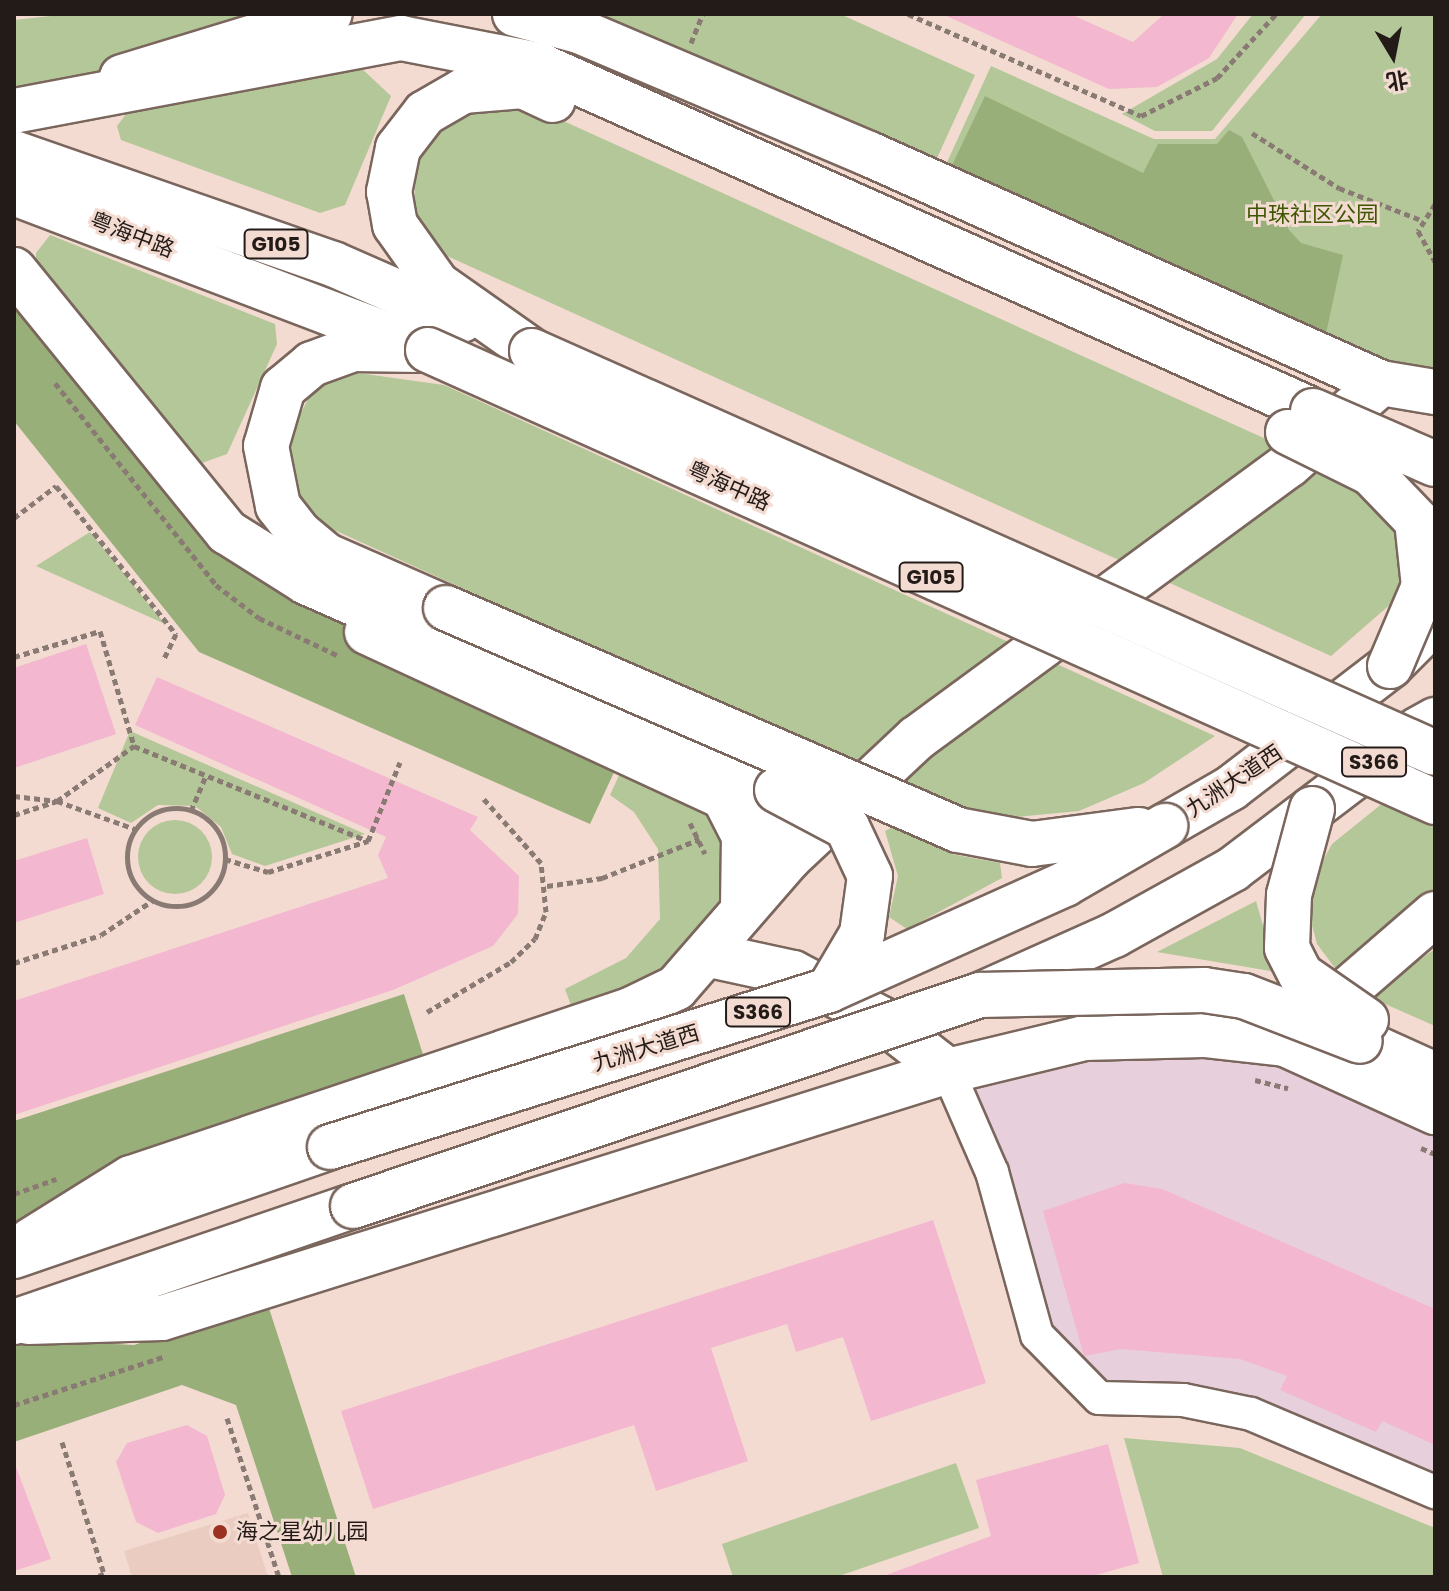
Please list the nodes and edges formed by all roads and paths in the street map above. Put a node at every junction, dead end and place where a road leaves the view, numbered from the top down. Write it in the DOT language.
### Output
graph roads {
  1 [pos="330,14"];
  2 [pos="515,14"];
  3 [pos="703,14"];
  4 [pos="908,14"];
  5 [pos="1276,14"];
  6 [pos="687,54"];
  7 [pos="70,95"];
  8 [pos="14,111"];
  9 [pos="1252,133"];
  10 [pos="14,153"];
  11 [pos="14,193"];
  12 [pos="1435,204"];
  13 [pos="1421,220"];
  14 [pos="1435,262"];
  15 [pos="14,270"];
  16 [pos="428,350"];
  17 [pos="532,351"];
  18 [pos="43,368"];
  19 [pos="1381,383"];
  20 [pos="1435,392"];
  21 [pos="1298,420"];
  22 [pos="1435,464"];
  23 [pos="14,518"];
  24 [pos="227,532"];
  25 [pos="1435,621"];
  26 [pos="14,657"];
  27 [pos="164,659"];
  28 [pos="354,663"];
  29 [pos="1390,666"];
  30 [pos="1430,729"];
  31 [pos="134,746"];
  32 [pos="400,762"];
  33 [pos="206,775"];
  34 [pos="14,796"];
  35 [pos="724,797"];
  36 [pos="484,799"];
  37 [pos="57,801"];
  38 [pos="1435,802"];
  39 [pos="1312,809"];
  40 [pos="191,811"];
  41 [pos="14,815"];
  42 [pos="685,818"];
  43 [pos="1165,826"];
  44 [pos="135,829"];
  45 [pos="700,839"];
  46 [pos="368,841"];
  47 [pos="789,858"];
  48 [pos="225,859"];
  49 [pos="707,867"];
  50 [pos="547,886"];
  51 [pos="152,901"];
  52 [pos="743,909"];
  53 [pos="1435,914"];
  54 [pos="710,955"];
  55 [pos="14,963"];
  56 [pos="829,990"];
  57 [pos="980,995"];
  58 [pos="427,1012"];
  59 [pos="1364,1031"];
  60 [pos="1285,1044"];
  61 [pos="1435,1052"];
  62 [pos="948,1071"];
  63 [pos="1435,1075"];
  64 [pos="1244,1077"];
  65 [pos="1300,1094"];
  66 [pos="1422,1127"];
  67 [pos="1435,1154"];
  68 [pos="14,1254"];
  69 [pos="14,1322"];
  70 [pos="174,1353"];
  71 [pos="14,1405"];
  72 [pos="227,1418"];
  73 [pos="62,1442"];
  74 [pos="1435,1492"];
  75 [pos="95,1577"];
  76 [pos="279,1577"];
  1 -- 7 [label="main road"];
  2 -- 19 [label="main road"];
  3 -- 6 [label="path"];
  4 -- 5 [label="path"];
  7 -- 8 [label="main road"];
  7 -- 21 [label="main road"];
  9 -- 13 [label="path"];
  10 -- 17 [label="main road, 粤海中路 / G105"];
  11 -- 16 [label="main road, 粤海中路 / G105"];
  12 -- 13 [label="path"];
  13 -- 14 [label="path"];
  15 -- 24 [label="main road"];
  16 -- 38 [label="main road, 粤海中路 / G105, bridge"];
  16 -- 43 [label="main road, bridge"];
  17 -- 21 [label="main road"];
  17 -- 30 [label="main road, 粤海中路 / G105, bridge"];
  18 -- 28 [label="path"];
  19 -- 20 [label="main road"];
  19 -- 47 [label="main road"];
  21 -- 22 [label="main road, bridge"];
  21 -- 29 [label="main road, bridge"];
  23 -- 27 [label="path"];
  24 -- 35 [label="main road"];
  24 -- 56 [label="main road, bridge"];
  25 -- 29 [label="main road, 九洲大道西 / S366"];
  26 -- 31 [label="path"];
  29 -- 43 [label="main road, 九洲大道西 / S366, bridge"];
  30 -- 39 [label="main road, S366, bridge"];
  31 -- 33 [label="path"];
  31 -- 37 [label="path"];
  32 -- 46 [label="path"];
  33 -- 40 [label="path"];
  33 -- 46 [label="path"];
  34 -- 37 [label="path"];
  35 -- 47 [label="main road"];
  35 -- 52 [label="main road"];
  36 -- 50 [label="path"];
  37 -- 41 [label="path"];
  37 -- 44 [label="path"];
  39 -- 57 [label="main road, S366, bridge"];
  39 -- 59 [label="main road, bridge"];
  40 -- 44 [label="path"];
  40 -- 48 [label="path"];
  42 -- 45 [label="path"];
  43 -- 56 [label="main road, 九洲大道西 / S366, bridge"];
  44 -- 51 [label="path"];
  45 -- 49 [label="path"];
  45 -- 50 [label="path"];
  46 -- 48 [label="path"];
  47 -- 52 [label="main road"];
  48 -- 51 [label="path"];
  50 -- 58 [label="path"];
  51 -- 55 [label="path"];
  52 -- 54 [label="main road"];
  53 -- 60 [label="main road"];
  54 -- 62 [label="main road"];
  54 -- 68 [label="main road"];
  56 -- 68 [label="main road, 九洲大道西 / S366, bridge"];
  57 -- 59 [label="main road, bridge"];
  57 -- 69 [label="main road, bridge"];
  59 -- 61 [label="main road"];
  59 -- 63 [label="main road"];
  60 -- 62 [label="main road"];
  60 -- 66 [label="main road"];
  62 -- 69 [label="main road"];
  62 -- 74 [label="street"];
  64 -- 65 [label="path"];
  66 -- 67 [label="path"];
  70 -- 71 [label="path"];
  72 -- 76 [label="path"];
  73 -- 75 [label="path"];
}
